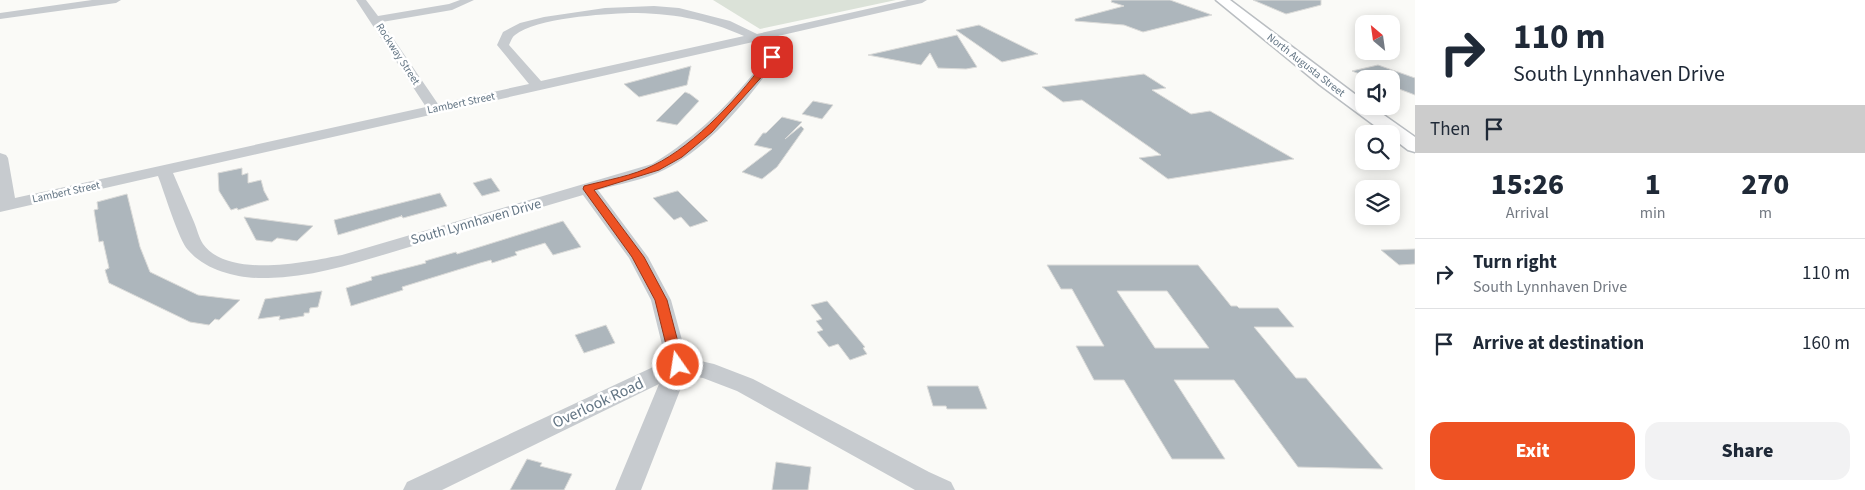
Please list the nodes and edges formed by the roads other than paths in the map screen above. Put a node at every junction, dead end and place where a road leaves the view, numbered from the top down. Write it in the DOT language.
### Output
graph roads {
  1 [pos="116,0"];
  2 [pos="360,0"];
  3 [pos="468,0"];
  4 [pos="580,0"];
  5 [pos="922,0"];
  6 [pos="1222,0"];
  7 [pos="596,6"];
  8 [pos="0,16"];
  9 [pos="376,20"];
  10 [pos="755,37"];
  11 [pos="538,86"];
  12 [pos="434,109"];
  13 [pos="1415,146"];
  14 [pos="0,158"];
  15 [pos="164,170"];
  16 [pos="588,189"];
  17 [pos="4,206"];
  18 [pos="678,365"];
  19 [pos="416,490"];
  20 [pos="628,490"];
  21 [pos="942,490"];
  1 -- 8 [label="street"];
  2 -- 9 [label="street, Rockway Street"];
  3 -- 9 [label="street"];
  4 -- 7 [label="street"];
  5 -- 10 [label="street, Lambert Street"];
  6 -- 13 [label="main road, North Augusta Street"];
  7 -- 10 [label="street"];
  7 -- 11 [label="street"];
  9 -- 12 [label="street, Rockway Street"];
  10 -- 11 [label="street, Lambert Street"];
  10 -- 16 [label="street, South Lynnhaven Drive"];
  11 -- 12 [label="street, Lambert Street"];
  12 -- 15 [label="street, Lambert Street"];
  14 -- 17 [label="street"];
  15 -- 16 [label="street, South Lynnhaven Drive"];
  15 -- 17 [label="street, Lambert Street"];
  16 -- 18 [label="street"];
  18 -- 19 [label="street, Overlook Road"];
  18 -- 20 [label="street"];
  18 -- 21 [label="street"];
}
